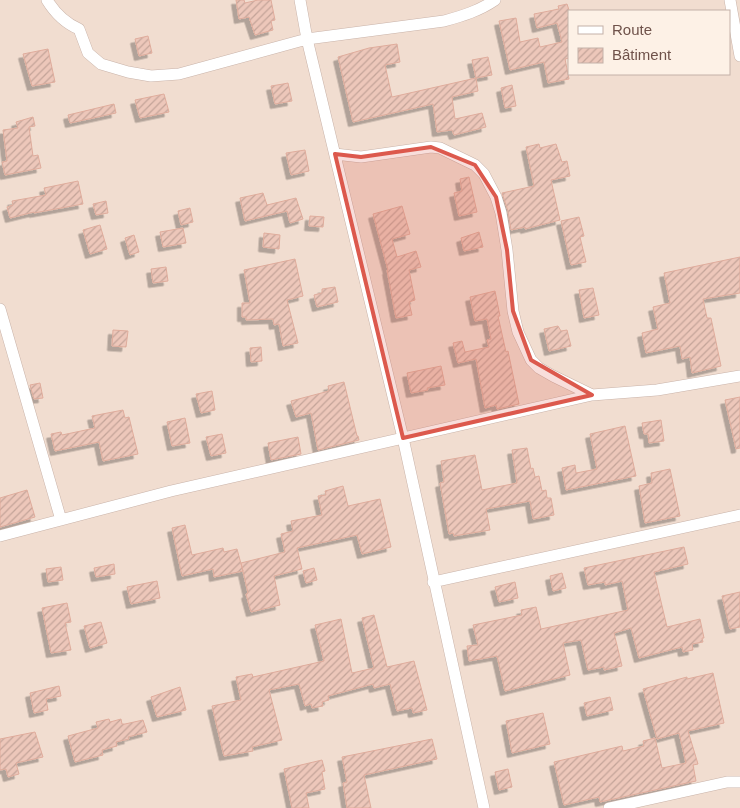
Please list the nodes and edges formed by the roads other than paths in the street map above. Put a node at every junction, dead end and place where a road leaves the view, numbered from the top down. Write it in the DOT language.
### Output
graph roads {
  1 [pos="47,0"];
  2 [pos="300,0"];
  3 [pos="495,0"];
  4 [pos="730,0"];
  5 [pos="307,39"];
  6 [pos="740,56"];
  7 [pos="336,154"];
  8 [pos="0,309"];
  9 [pos="740,376"];
  10 [pos="592,395"];
  11 [pos="402,438"];
  12 [pos="740,515"];
  13 [pos="61,520"];
  14 [pos="0,536"];
  15 [pos="434,582"];
  16 [pos="740,782"];
  17 [pos="484,808"];
  18 [pos="609,808"];
  1 -- 5 [label="street"];
  2 -- 5 [label="street"];
  3 -- 5 [label="street"];
  4 -- 6 [label="street"];
  5 -- 7 [label="street"];
  7 -- 10 [label="street"];
  7 -- 11 [label="street"];
  8 -- 13 [label="street"];
  9 -- 10 [label="street"];
  10 -- 11 [label="street"];
  11 -- 13 [label="street"];
  11 -- 15 [label="street"];
  12 -- 15 [label="street"];
  13 -- 14 [label="street"];
  15 -- 17 [label="street"];
  16 -- 18 [label="street"];
}
